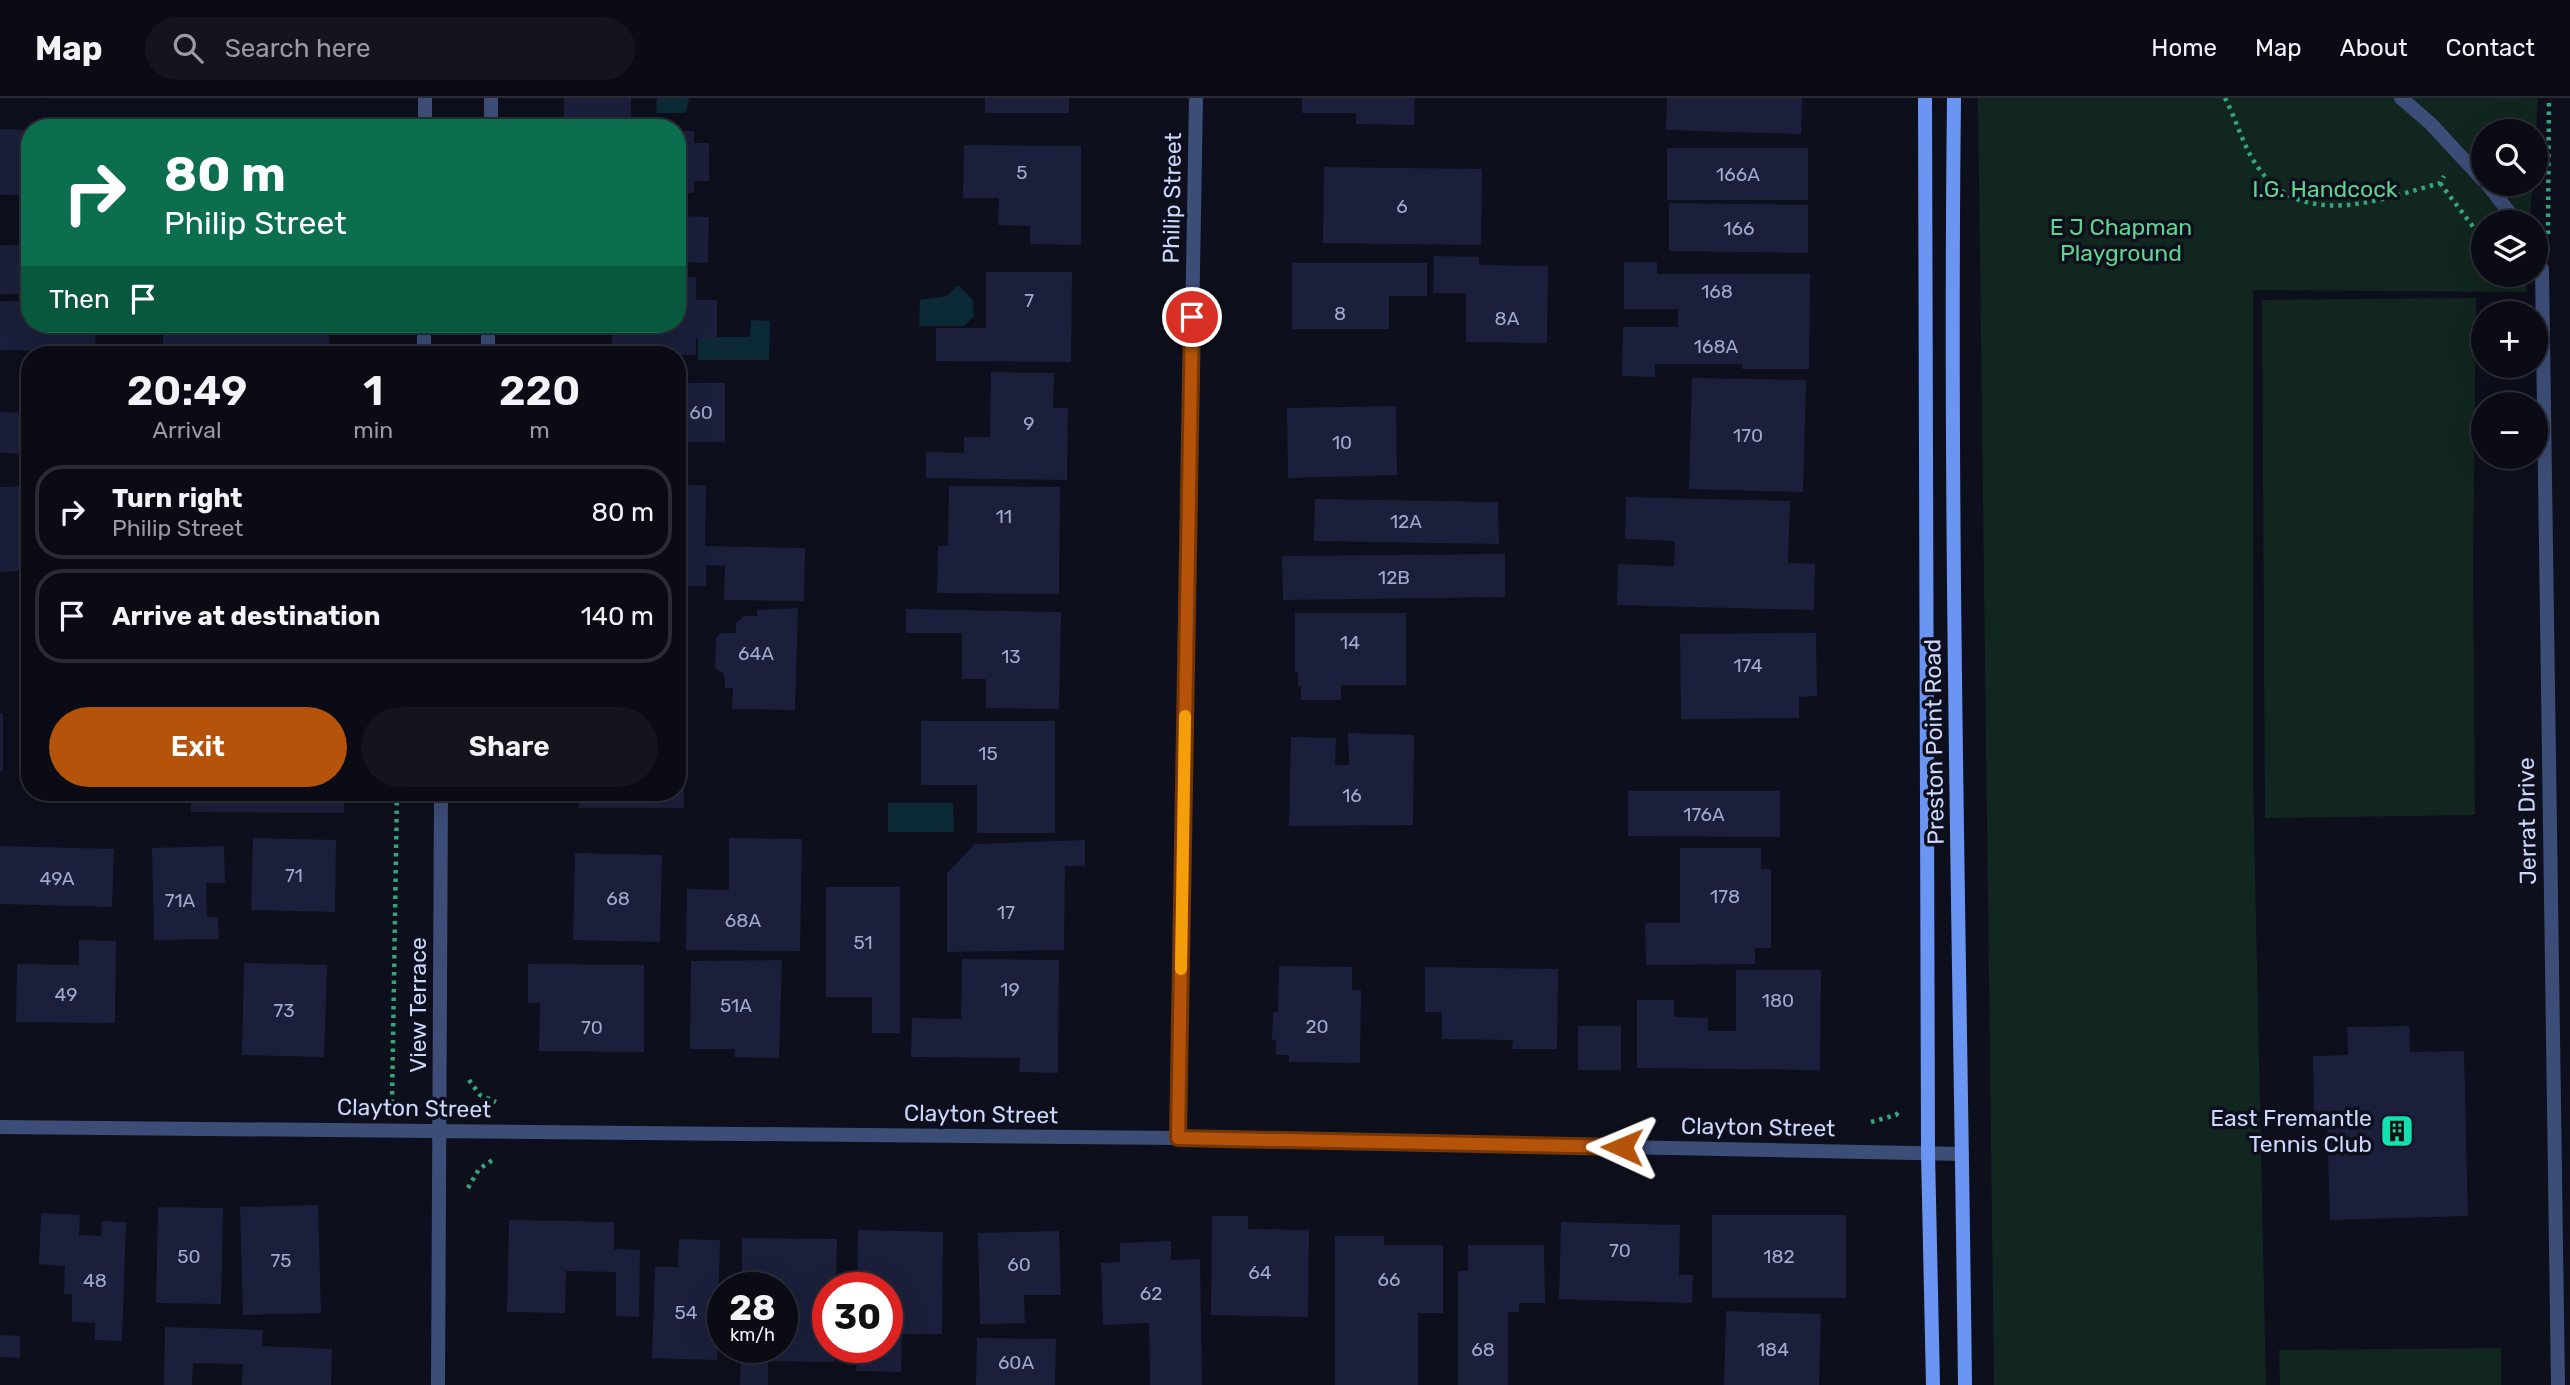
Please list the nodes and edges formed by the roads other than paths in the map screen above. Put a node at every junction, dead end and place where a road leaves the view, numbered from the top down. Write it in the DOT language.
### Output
graph roads {
  1 [pos="425,98"];
  2 [pos="491,98"];
  3 [pos="1196,98"];
  4 [pos="1925,98"];
  5 [pos="1954,98"];
  6 [pos="2401,98"];
  7 [pos="425,119"];
  8 [pos="491,119"];
  9 [pos="2471,167"];
  10 [pos="2496,196"];
  11 [pos="2508,210"];
  12 [pos="2539,287"];
  13 [pos="441,801"];
  14 [pos="0,1127"];
  15 [pos="440,1132"];
  16 [pos="1178,1138"];
  17 [pos="1928,1153"];
  18 [pos="1962,1154"];
  19 [pos="438,1385"];
  20 [pos="1933,1385"];
  21 [pos="1965,1385"];
  22 [pos="2558,1385"];
  1 -- 7 [label="street"];
  2 -- 8 [label="street"];
  3 -- 16 [label="street, Philip Street"];
  4 -- 17 [label="main road, Preston Point Road"];
  5 -- 18 [label="main road, Preston Point Road"];
  6 -- 9 [label="street"];
  10 -- 11 [label="street"];
  12 -- 22 [label="street, Jerrat Drive"];
  13 -- 15 [label="street, View Terrace"];
  14 -- 15 [label="street, Clayton Street"];
  15 -- 16 [label="street, Clayton Street"];
  15 -- 19 [label="street, View Terrace"];
  16 -- 17 [label="street, Clayton Street"];
  17 -- 18 [label="street, Clayton Street"];
  17 -- 20 [label="main road, Preston Point Road"];
  18 -- 21 [label="main road, Preston Point Road"];
}
